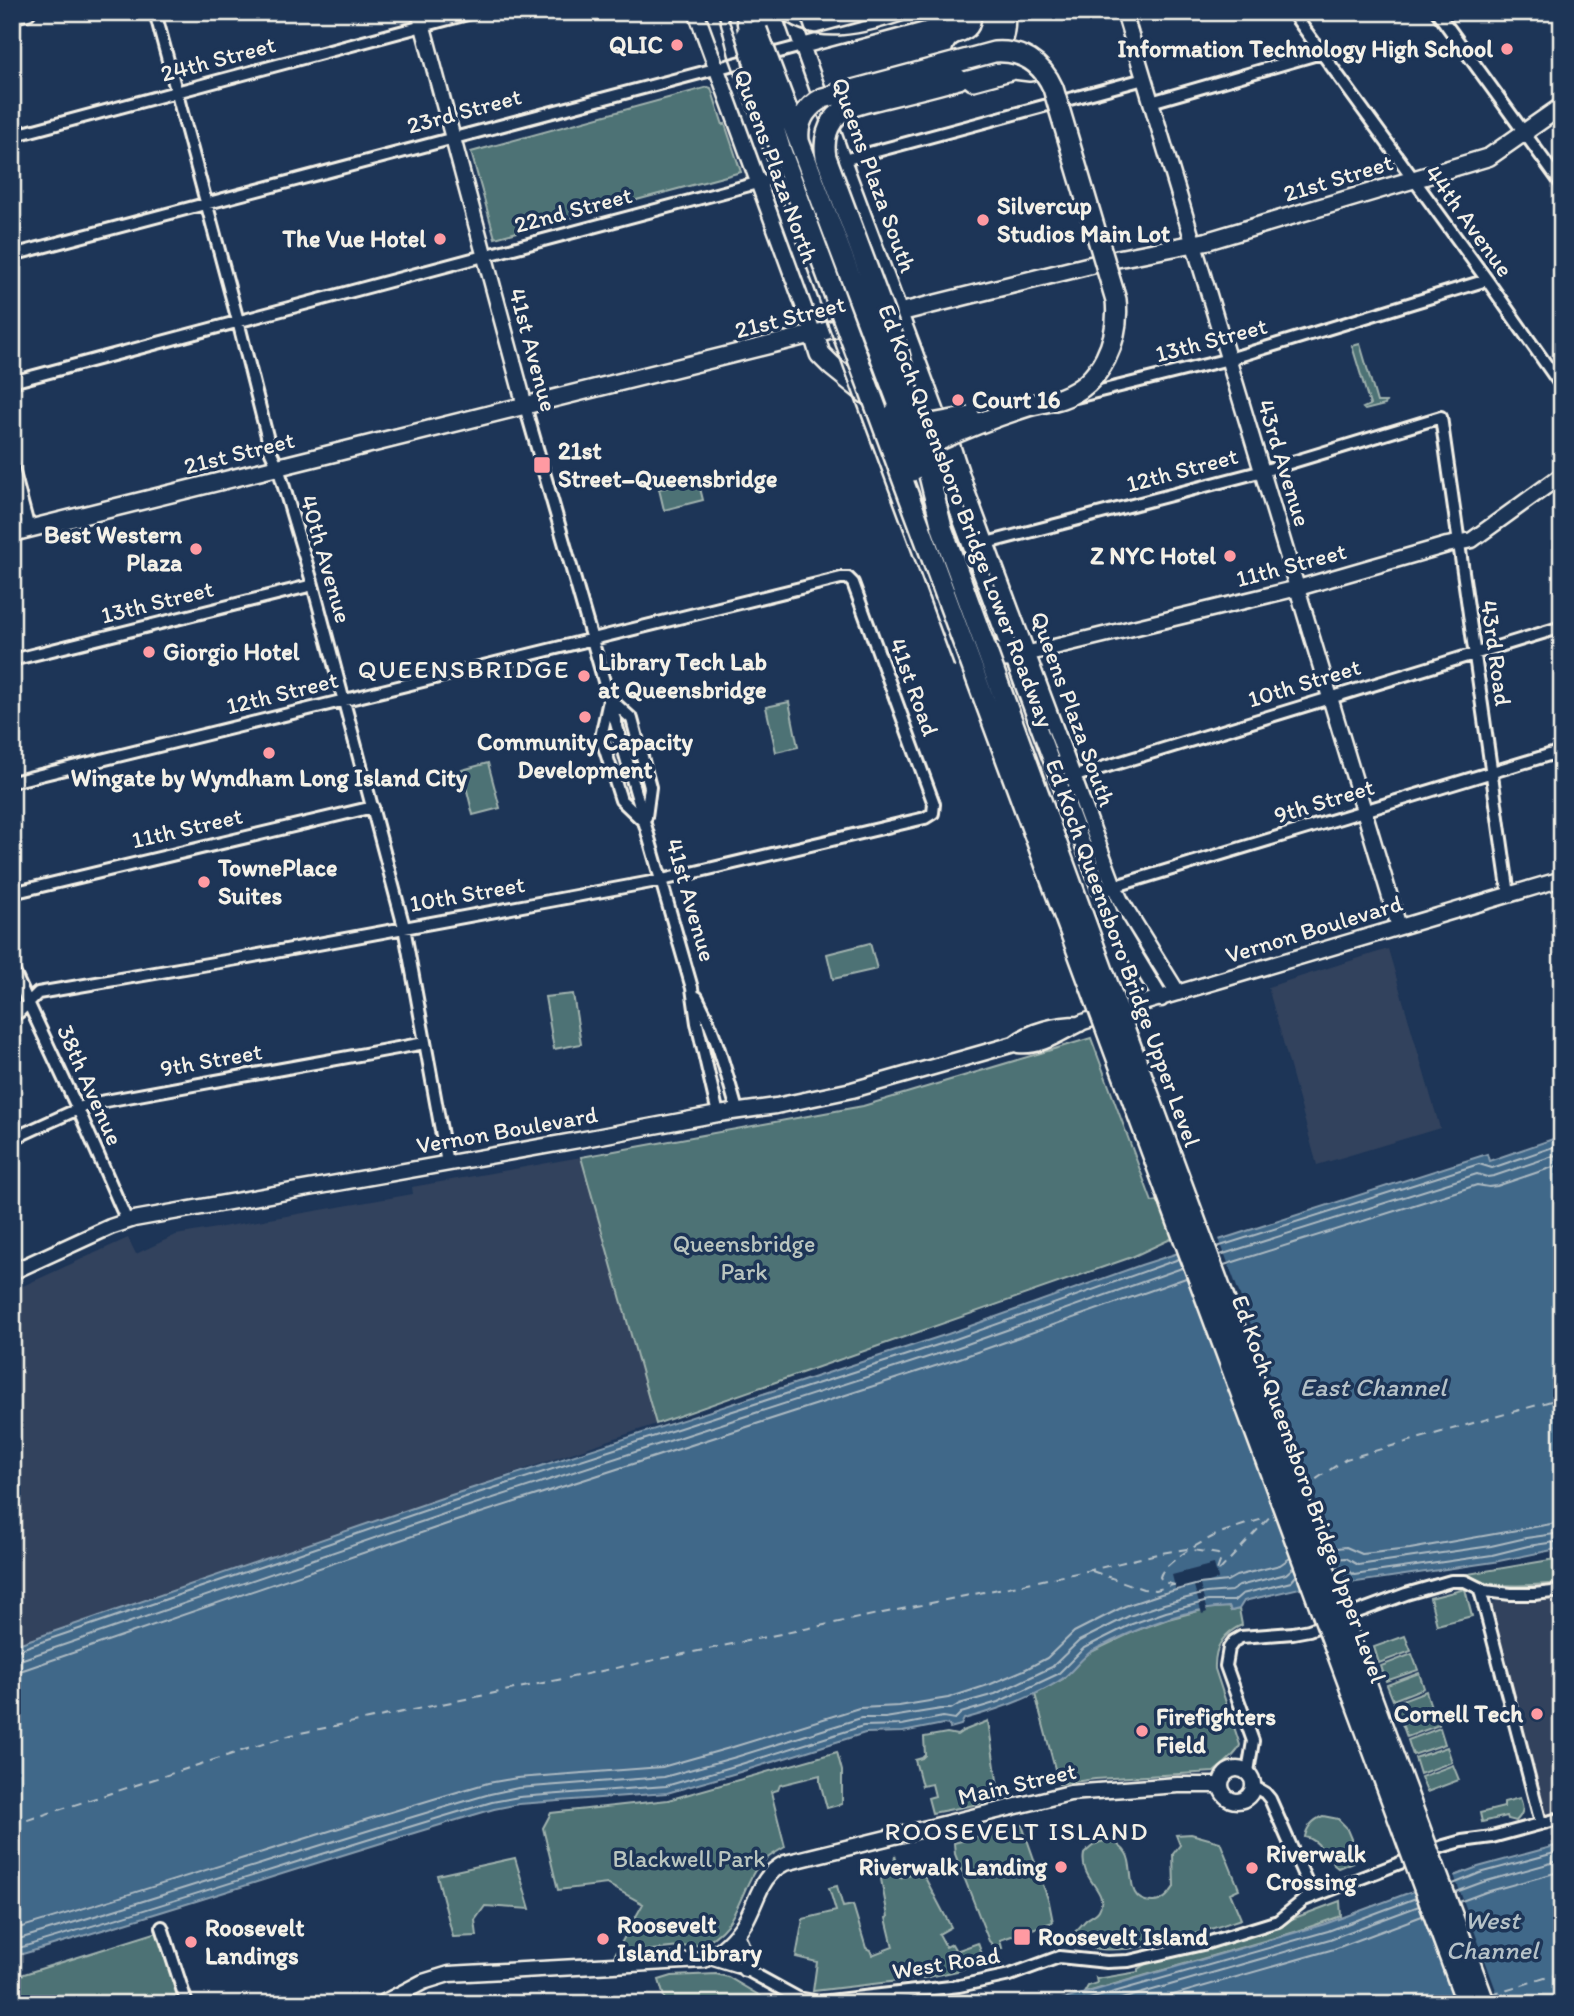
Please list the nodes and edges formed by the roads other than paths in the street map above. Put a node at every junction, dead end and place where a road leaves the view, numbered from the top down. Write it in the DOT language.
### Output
graph roads {
  1 [pos="28,12"];
  2 [pos="155,12"];
  3 [pos="475,12"];
  4 [pos="696,12"];
  5 [pos="737,12"];
  6 [pos="790,12"];
  7 [pos="992,12"];
  8 [pos="1004,12"];
  9 [pos="1124,12"];
  10 [pos="1292,12"];
  11 [pos="1437,12"];
  12 [pos="923,13"];
  13 [pos="12,16"];
  14 [pos="421,19"];
  15 [pos="751,26"];
  16 [pos="802,46"];
  17 [pos="1321,53"];
  18 [pos="716,67"];
  19 [pos="958,79"];
  20 [pos="1144,79"];
  21 [pos="177,92"];
  22 [pos="1151,102"];
  23 [pos="1562,106"];
  24 [pos="1524,133"];
  25 [pos="12,136"];
  26 [pos="452,137"];
  27 [pos="843,160"];
  28 [pos="1412,180"];
  29 [pos="758,182"];
  30 [pos="1562,185"];
  31 [pos="206,203"];
  32 [pos="1193,243"];
  33 [pos="12,255"];
  34 [pos="484,255"];
  35 [pos="1099,263"];
  36 [pos="1487,280"];
  37 [pos="901,313"];
  38 [pos="238,321"];
  39 [pos="814,335"];
  40 [pos="1229,359"];
  41 [pos="12,382"];
  42 [pos="1562,387"];
  43 [pos="525,406"];
  44 [pos="1441,417"];
  45 [pos="935,433"];
  46 [pos="12,465"];
  47 [pos="278,467"];
  48 [pos="1263,471"];
  49 [pos="1562,475"];
  50 [pos="920,506"];
  51 [pos="29,529"];
  52 [pos="12,533"];
  53 [pos="1459,542"];
  54 [pos="987,543"];
  55 [pos="971,547"];
  56 [pos="848,578"];
  57 [pos="313,585"];
  58 [pos="1298,588"];
  59 [pos="1562,627"];
  60 [pos="592,638"];
  61 [pos="1475,654"];
  62 [pos="1021,655"];
  63 [pos="12,660"];
  64 [pos="1330,697"];
  65 [pos="609,698"];
  66 [pos="343,700"];
  67 [pos="1562,751"];
  68 [pos="1492,772"];
  69 [pos="1073,775"];
  70 [pos="1059,781"];
  71 [pos="12,782"];
  72 [pos="373,807"];
  73 [pos="1365,810"];
  74 [pos="933,813"];
  75 [pos="645,823"];
  76 [pos="1562,879"];
  77 [pos="662,880"];
  78 [pos="1107,889"];
  79 [pos="12,892"];
  80 [pos="1509,895"];
  81 [pos="404,927"];
  82 [pos="1399,928"];
  83 [pos="12,968"];
  84 [pos="692,988"];
  85 [pos="1096,992"];
  86 [pos="1178,993"];
  87 [pos="1161,999"];
  88 [pos="29,1003"];
  89 [pos="12,1016"];
  90 [pos="425,1043"];
  91 [pos="78,1109"];
  92 [pos="737,1111"];
  93 [pos="718,1114"];
  94 [pos="12,1139"];
  95 [pos="447,1163"];
  96 [pos="127,1221"];
  97 [pos="12,1272"];
  98 [pos="1480,1590"];
  99 [pos="1562,1591"];
  100 [pos="1250,1779"];
  101 [pos="1221,1785"];
  102 [pos="1562,1818"];
  103 [pos="1541,1823"];
  104 [pos="1313,1896"];
  105 [pos="162,1927"];
  106 [pos="736,1934"];
  107 [pos="709,1958"];
  108 [pos="745,1969"];
  109 [pos="187,2004"];
  110 [pos="381,2004"];
  111 [pos="1470,2004"];
  112 [pos="1487,2004"];
  1 -- 13 [label="main road"];
  2 -- 21 [label="street, 40th Avenue"];
  3 -- 14 [label="street, 24th Street"];
  4 -- 18 [label="main road, Queens Plaza North"];
  5 -- 15 [label="highway"];
  6 -- 16 [label="main road, Queens Plaza South"];
  7 -- 50 [label="highway"];
  8 -- 19 [label="highway, Ed Koch Queensboro Bridge Upper Level, bridge"];
  9 -- 20 [label="main road, 43rd Avenue"];
  10 -- 17 [label="street, 44th Avenue"];
  11 -- 24 [label="street"];
  12 -- 16 [label="main road, 23rd Street"];
  14 -- 21 [label="street, 24th Street"];
  14 -- 26 [label="main road, 41st Avenue"];
  15 -- 85 [label="highway, bridge"];
  15 -- 112 [label="highway, Ed Koch Queensboro Bridge Lower Roadway, bridge"];
  16 -- 18 [label="street, 23rd Street"];
  16 -- 27 [label="main road, Queens Plaza South"];
  17 -- 22 [label="street"];
  17 -- 28 [label="street, 44th Avenue"];
  18 -- 26 [label="street, 23rd Street"];
  18 -- 29 [label="main road, Queens Plaza North"];
  19 -- 35 [label="highway"];
  19 -- 112 [label="highway, Ed Koch Queensboro Bridge Upper Level, bridge"];
  20 -- 22 [label="main road, 43rd Avenue"];
  20 -- 27 [label="street, 22nd Street"];
  21 -- 25 [label="street, 24th Street"];
  21 -- 31 [label="street, 40th Avenue"];
  22 -- 32 [label="main road, 43rd Avenue"];
  23 -- 24 [label="main road, 21st Street"];
  24 -- 28 [label="main road, 21st Street"];
  24 -- 30 [label="street"];
  26 -- 31 [label="street, 23rd Street"];
  26 -- 34 [label="main road, 41st Avenue"];
  27 -- 29 [label="street, 22nd Street"];
  27 -- 37 [label="main road, Queens Plaza South"];
  28 -- 32 [label="main road, 21st Street"];
  28 -- 36 [label="street, 44th Avenue"];
  29 -- 34 [label="street, 22nd Street"];
  29 -- 39 [label="main road, Queens Plaza North"];
  31 -- 33 [label="street, 23rd Street"];
  31 -- 38 [label="street, 40th Avenue"];
  32 -- 35 [label="main road, 21st Street"];
  32 -- 40 [label="main road, 43rd Avenue"];
  34 -- 38 [label="street, 22nd Street"];
  34 -- 43 [label="main road, 41st Avenue"];
  35 -- 37 [label="main road, 21st Street"];
  36 -- 40 [label="street, 13th Street"];
  36 -- 42 [label="street, 44th Avenue"];
  37 -- 39 [label="main road, 21st Street"];
  37 -- 45 [label="main road, Queens Plaza South"];
  38 -- 41 [label="street, 22nd Street"];
  38 -- 47 [label="street, 40th Avenue"];
  39 -- 43 [label="main road, 21st Street"];
  39 -- 45 [label="highway"];
  40 -- 45 [label="street, 13th Street"];
  40 -- 48 [label="main road, 43rd Avenue"];
  43 -- 47 [label="main road, 21st Street"];
  43 -- 60 [label="street, 41st Avenue"];
  44 -- 48 [label="street, 12th Street"];
  44 -- 53 [label="street, 43rd Road"];
  45 -- 50 [label="highway, bridge"];
  45 -- 54 [label="main road, Queens Plaza South"];
  45 -- 55 [label="main road, Queens Plaza South"];
  45 -- 62 [label="highway"];
  46 -- 51 [label="street"];
  47 -- 51 [label="main road, 21st Street"];
  47 -- 57 [label="street, 40th Avenue"];
  48 -- 54 [label="street, 12th Street"];
  48 -- 58 [label="main road, 43rd Avenue"];
  49 -- 53 [label="main road, 11th Street"];
  50 -- 85 [label="highway"];
  51 -- 52 [label="main road, 21st Street"];
  53 -- 58 [label="main road, 11th Street"];
  53 -- 61 [label="street, 43rd Road"];
  54 -- 55 [label="street, 12th Street"];
  54 -- 62 [label="main road, Queens Plaza South"];
  55 -- 62 [label="main road, Queens Plaza South"];
  56 -- 60 [label="street, 12th Street"];
  56 -- 74 [label="street, 41st Road"];
  57 -- 63 [label="street, 13th Street"];
  57 -- 66 [label="street, 40th Avenue"];
  58 -- 62 [label="main road, 11th Street"];
  58 -- 64 [label="main road, 43rd Avenue"];
  59 -- 61 [label="street, 10th Street"];
  60 -- 65 [label="street, 41st Avenue"];
  60 -- 66 [label="street, 12th Street"];
  61 -- 64 [label="street, 10th Street"];
  61 -- 68 [label="street, 43rd Road"];
  62 -- 69 [label="main road, Queens Plaza South"];
  62 -- 70 [label="main road, Queens Plaza South"];
  64 -- 69 [label="street, 10th Street"];
  64 -- 73 [label="main road, 43rd Avenue"];
  65 -- 75 [label="street, 41st Avenue"];
  65 -- 75 [label="street, 41st Avenue"];
  65 -- 75 [label="street, 41st Avenue"];
  66 -- 71 [label="street, 12th Street"];
  66 -- 72 [label="street, 40th Avenue"];
  67 -- 68 [label="street, 9th Street"];
  68 -- 73 [label="street, 9th Street"];
  68 -- 80 [label="street, 43rd Road"];
  69 -- 70 [label="street, 10th Street"];
  69 -- 78 [label="main road, Queens Plaza South"];
  70 -- 78 [label="main road, Queens Plaza South"];
  72 -- 79 [label="street, 11th Street"];
  72 -- 81 [label="street, 40th Avenue"];
  73 -- 78 [label="street, 9th Street"];
  73 -- 82 [label="main road, 43rd Avenue"];
  74 -- 77 [label="street, 10th Street"];
  75 -- 77 [label="street, 41st Avenue"];
  76 -- 80 [label="main road, Vernon Boulevard"];
  77 -- 81 [label="street, 10th Street"];
  77 -- 84 [label="street, 41st Avenue"];
  78 -- 86 [label="main road, Queens Plaza South"];
  78 -- 87 [label="main road, Queens Plaza South"];
  80 -- 82 [label="main road, Vernon Boulevard"];
  81 -- 88 [label="street, 10th Street"];
  81 -- 90 [label="street, 40th Avenue"];
  82 -- 86 [label="main road, Vernon Boulevard"];
  83 -- 88 [label="street, 38th Avenue"];
  84 -- 92 [label="street, 41st Avenue"];
  84 -- 93 [label="street, 41st Avenue"];
  85 -- 111 [label="highway, bridge"];
  86 -- 87 [label="main road, Vernon Boulevard"];
  87 -- 92 [label="main road, Vernon Boulevard"];
  88 -- 89 [label="street, 10th Street"];
  88 -- 91 [label="street, 38th Avenue"];
  90 -- 91 [label="street, 9th Street"];
  90 -- 95 [label="street, 40th Avenue"];
  91 -- 94 [label="street, 9th Street"];
  91 -- 96 [label="street, 38th Avenue"];
  92 -- 93 [label="main road, Vernon Boulevard"];
  93 -- 95 [label="main road, Vernon Boulevard"];
  95 -- 96 [label="main road, Vernon Boulevard"];
  96 -- 97 [label="main road, Vernon Boulevard"];
  98 -- 99 [label="street"];
  98 -- 100 [label="street"];
  98 -- 103 [label="street"];
  100 -- 101 [label="main road"];
  100 -- 101 [label="main road"];
  100 -- 104 [label="street"];
  101 -- 106 [label="main road, Main Street"];
  102 -- 103 [label="street, West Road"];
  103 -- 104 [label="street, West Road"];
  104 -- 108 [label="street, West Road"];
  105 -- 109 [label="street"];
  106 -- 107 [label="main road, Main Street"];
  106 -- 108 [label="main road"];
  107 -- 108 [label="street"];
  107 -- 110 [label="main road"];
}
